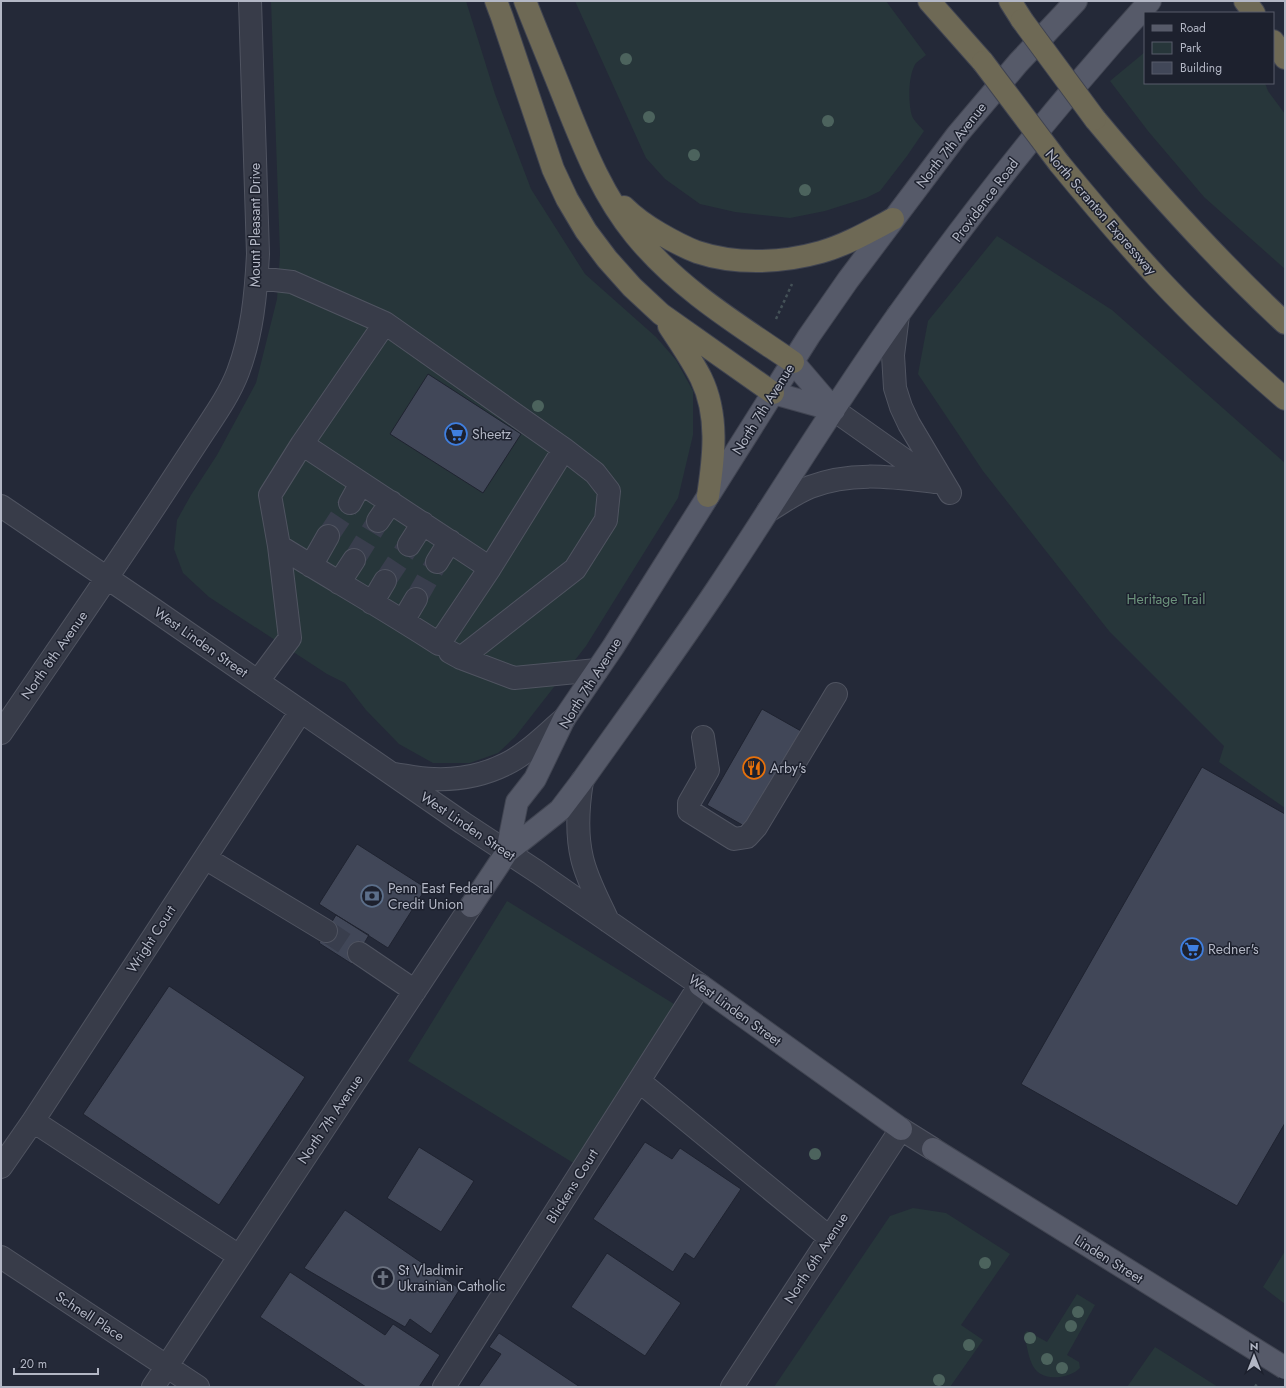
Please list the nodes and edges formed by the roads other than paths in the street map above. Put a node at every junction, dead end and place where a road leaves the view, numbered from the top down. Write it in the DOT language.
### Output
graph roads {
  1 [pos="250,1"];
  2 [pos="496,1"];
  3 [pos="525,1"];
  4 [pos="929,1"];
  5 [pos="945,1"];
  6 [pos="1010,1"];
  7 [pos="1076,1"];
  8 [pos="1150,1"];
  9 [pos="1245,1"];
  10 [pos="1253,12"];
  11 [pos="1274,42"];
  12 [pos="1285,58"];
  13 [pos="983,62"];
  14 [pos="600,182"];
  15 [pos="893,219"];
  16 [pos="257,278"];
  17 [pos="661,314"];
  18 [pos="898,315"];
  19 [pos="385,323"];
  20 [pos="1285,323"];
  21 [pos="793,362"];
  22 [pos="773,393"];
  23 [pos="1285,399"];
  24 [pos="834,410"];
  25 [pos="302,444"];
  26 [pos="564,449"];
  27 [pos="361,482"];
  28 [pos="943,487"];
  29 [pos="708,496"];
  30 [pos="391,502"];
  31 [pos="350,503"];
  32 [pos="1,506"];
  33 [pos="768,512"];
  34 [pos="378,521"];
  35 [pos="423,523"];
  36 [pos="328,536"];
  37 [pos="450,541"];
  38 [pos="408,545"];
  39 [pos="279,546"];
  40 [pos="354,560"];
  41 [pos="437,562"];
  42 [pos="311,566"];
  43 [pos="490,568"];
  44 [pos="108,578"];
  45 [pos="385,581"];
  46 [pos="339,583"];
  47 [pos="416,599"];
  48 [pos="372,603"];
  49 [pos="403,621"];
  50 [pos="439,644"];
  51 [pos="460,658"];
  52 [pos="597,670"];
  53 [pos="258,681"];
  54 [pos="836,694"];
  55 [pos="301,711"];
  56 [pos="564,720"];
  57 [pos="1,733"];
  58 [pos="703,737"];
  59 [pos="392,774"];
  60 [pos="582,781"];
  61 [pos="506,852"];
  62 [pos="205,858"];
  63 [pos="471,906"];
  64 [pos="608,922"];
  65 [pos="326,931"];
  66 [pos="359,953"];
  67 [pos="700,985"];
  68 [pos="414,991"];
  69 [pos="639,1082"];
  70 [pos="33,1121"];
  71 [pos="901,1129"];
  72 [pos="933,1149"];
  73 [pos="1,1167"];
  74 [pos="830,1238"];
  75 [pos="239,1256"];
  76 [pos="1,1257"];
  77 [pos="167,1366"];
  78 [pos="1285,1368"];
  79 [pos="153,1387"];
  80 [pos="198,1387"];
  81 [pos="444,1387"];
  82 [pos="732,1387"];
  1 -- 16 [label="street, Mount Pleasant Drive"];
  2 -- 17 [label="highway"];
  3 -- 14 [label="highway"];
  4 -- 13 [label="highway"];
  5 -- 13 [label="highway, North Scranton Expressway"];
  6 -- 20 [label="highway, bridge"];
  7 -- 15 [label="main road, North 7th Avenue"];
  8 -- 18 [label="main road, Providence Road"];
  9 -- 10 [label="highway"];
  11 -- 12 [label="highway"];
  13 -- 23 [label="highway, North Scranton Expressway, bridge"];
  14 -- 15 [label="highway"];
  14 -- 21 [label="highway"];
  15 -- 21 [label="main road, North 7th Avenue"];
  16 -- 19 [label="street"];
  16 -- 44 [label="street, Mount Pleasant Drive"];
  17 -- 22 [label="highway"];
  17 -- 29 [label="highway"];
  18 -- 24 [label="main road, Providence Road"];
  18 -- 28 [label="street"];
  19 -- 25 [label="street"];
  19 -- 26 [label="street"];
  21 -- 22 [label="main road, North 7th Avenue"];
  21 -- 24 [label="main road"];
  22 -- 24 [label="main road"];
  22 -- 29 [label="main road, North 7th Avenue"];
  24 -- 28 [label="street"];
  24 -- 33 [label="main road, North 7th Avenue"];
  25 -- 27 [label="street"];
  25 -- 39 [label="street"];
  26 -- 43 [label="street"];
  26 -- 51 [label="street"];
  27 -- 30 [label="street"];
  27 -- 31 [label="street"];
  28 -- 33 [label="street"];
  29 -- 52 [label="main road, North 7th Avenue"];
  30 -- 34 [label="street"];
  30 -- 35 [label="street"];
  32 -- 44 [label="street, West Linden Street"];
  33 -- 60 [label="main road, North 7th Avenue"];
  35 -- 37 [label="street"];
  35 -- 38 [label="street"];
  36 -- 42 [label="street"];
  37 -- 41 [label="street"];
  37 -- 43 [label="street"];
  39 -- 42 [label="street"];
  39 -- 53 [label="street"];
  40 -- 46 [label="street"];
  42 -- 46 [label="street"];
  43 -- 50 [label="street"];
  44 -- 53 [label="street, West Linden Street"];
  44 -- 57 [label="street, North 8th Avenue"];
  45 -- 48 [label="street"];
  46 -- 48 [label="street"];
  47 -- 49 [label="street"];
  48 -- 49 [label="street"];
  49 -- 50 [label="street"];
  50 -- 51 [label="street"];
  51 -- 52 [label="street"];
  52 -- 56 [label="main road, North 7th Avenue"];
  53 -- 55 [label="street, West Linden Street"];
  54 -- 58 [label="street"];
  55 -- 59 [label="street, West Linden Street"];
  55 -- 62 [label="street, Wright Court"];
  56 -- 59 [label="street"];
  56 -- 61 [label="main road, North 7th Avenue"];
  59 -- 61 [label="street, West Linden Street"];
  60 -- 61 [label="main road, North 7th Avenue"];
  60 -- 64 [label="street"];
  61 -- 63 [label="main road, North 7th Avenue"];
  61 -- 64 [label="street, West Linden Street"];
  62 -- 65 [label="street"];
  62 -- 70 [label="street, Wright Court"];
  63 -- 68 [label="street, North 7th Avenue"];
  64 -- 67 [label="street, West Linden Street"];
  66 -- 68 [label="street"];
  67 -- 69 [label="street, Blickens Court"];
  67 -- 71 [label="main road, West Linden Street"];
  68 -- 75 [label="street, North 7th Avenue"];
  69 -- 74 [label="street"];
  69 -- 81 [label="street, Blickens Court"];
  70 -- 73 [label="street, Wright Court"];
  70 -- 75 [label="street"];
  71 -- 72 [label="street, West Linden Street"];
  71 -- 74 [label="street, North 6th Avenue"];
  72 -- 78 [label="main road, Linden Street, bridge"];
  74 -- 82 [label="street, North 6th Avenue"];
  75 -- 77 [label="street, North 7th Avenue"];
  76 -- 77 [label="street, Schnell Place"];
  77 -- 79 [label="street, North 7th Avenue"];
  77 -- 80 [label="street, Schnell Place"];
}
